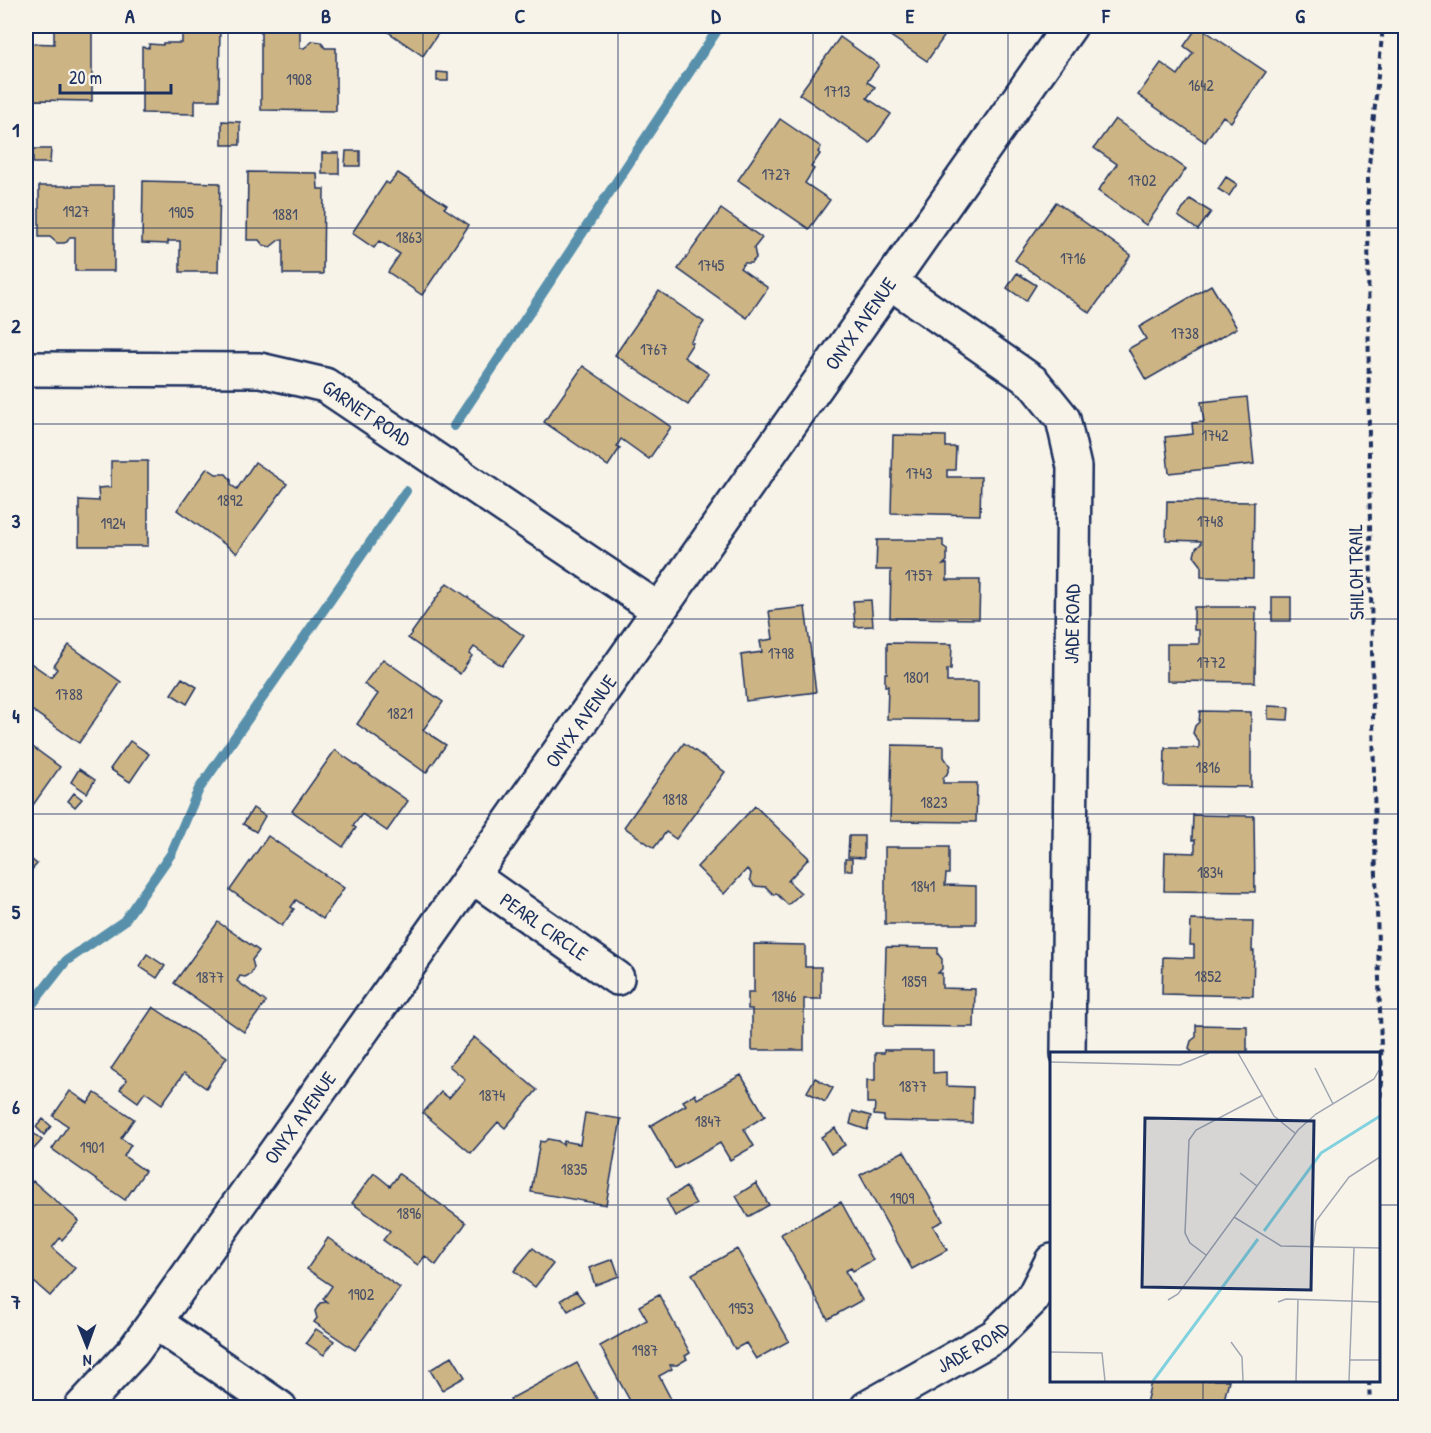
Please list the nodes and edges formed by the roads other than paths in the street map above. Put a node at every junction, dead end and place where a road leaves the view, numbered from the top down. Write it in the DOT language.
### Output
graph roads {
  1 [pos="1070,26"];
  2 [pos="890,282"];
  3 [pos="26,369"];
  4 [pos="659,610"];
  5 [pos="472,876"];
  6 [pos="617,978"];
  7 [pos="1068,1052"];
  8 [pos="1050,1265"];
  9 [pos="155,1322"];
  10 [pos="81,1407"];
  11 [pos="280,1407"];
  12 [pos="867,1407"];
  1 -- 2 [label="street, ONYX AVENUE"];
  2 -- 4 [label="street, ONYX AVENUE"];
  2 -- 7 [label="street, JADE ROAD"];
  3 -- 4 [label="street, GARNET ROAD"];
  4 -- 5 [label="street, ONYX AVENUE"];
  5 -- 6 [label="street, PEARL CIRCLE"];
  5 -- 9 [label="street, ONYX AVENUE"];
  8 -- 12 [label="street, JADE ROAD"];
  9 -- 10 [label="street, ONYX AVENUE"];
  9 -- 11 [label="street"];
}
